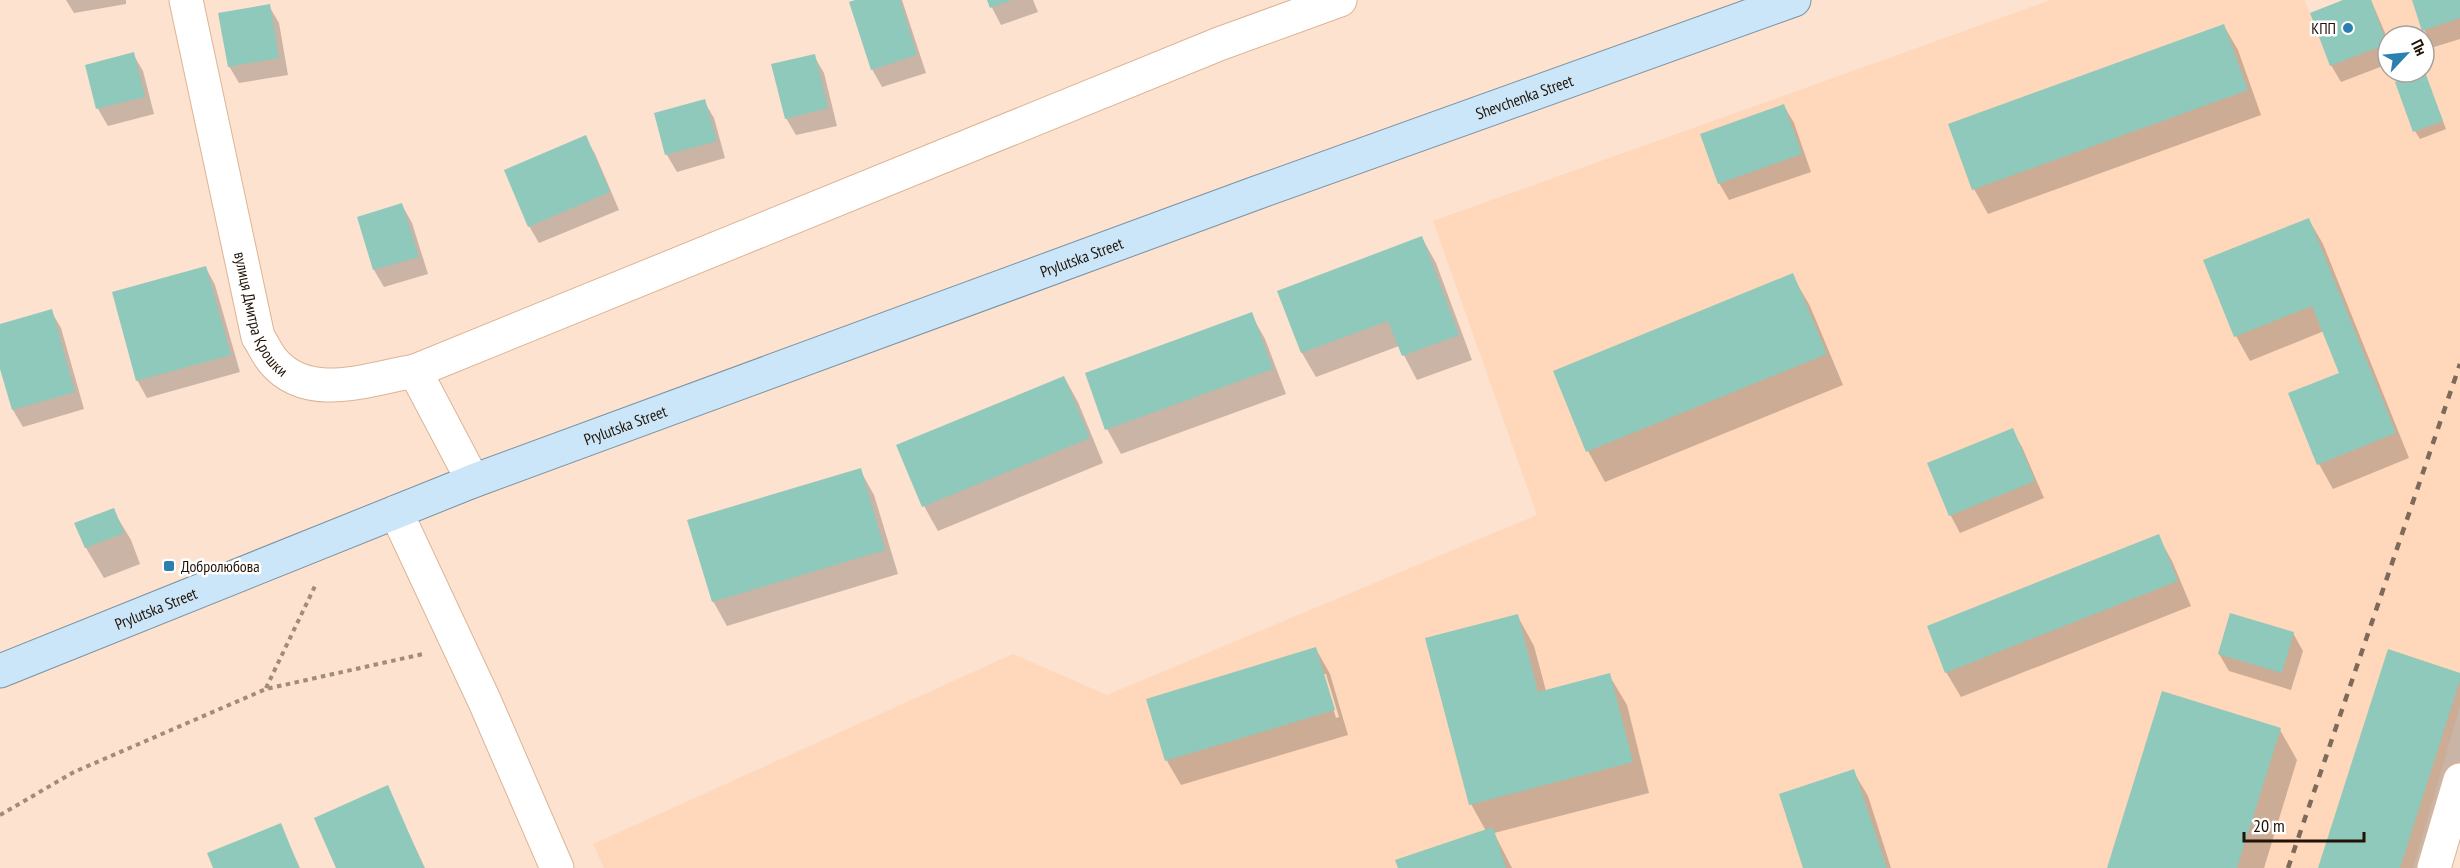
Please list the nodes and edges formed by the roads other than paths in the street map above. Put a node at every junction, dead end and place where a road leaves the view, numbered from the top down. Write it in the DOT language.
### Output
graph roads {
  1 [pos="186,0"];
  2 [pos="1340,0"];
  3 [pos="1794,0"];
  4 [pos="1256,193"];
  5 [pos="415,371"];
  6 [pos="473,481"];
  7 [pos="396,512"];
  8 [pos="0,670"];
  9 [pos="2460,780"];
  10 [pos="557,868"];
  11 [pos="2434,868"];
  1 -- 5 [label="street, вулиця Дмитра Крошки"];
  2 -- 5 [label="street"];
  3 -- 4 [label="main road, Shevchenka Street"];
  4 -- 6 [label="main road, Prylutska Street"];
  5 -- 6 [label="street"];
  6 -- 7 [label="main road, Prylutska Street"];
  7 -- 8 [label="main road, Prylutska Street"];
  7 -- 10 [label="street"];
  9 -- 11 [label="street"];
}
